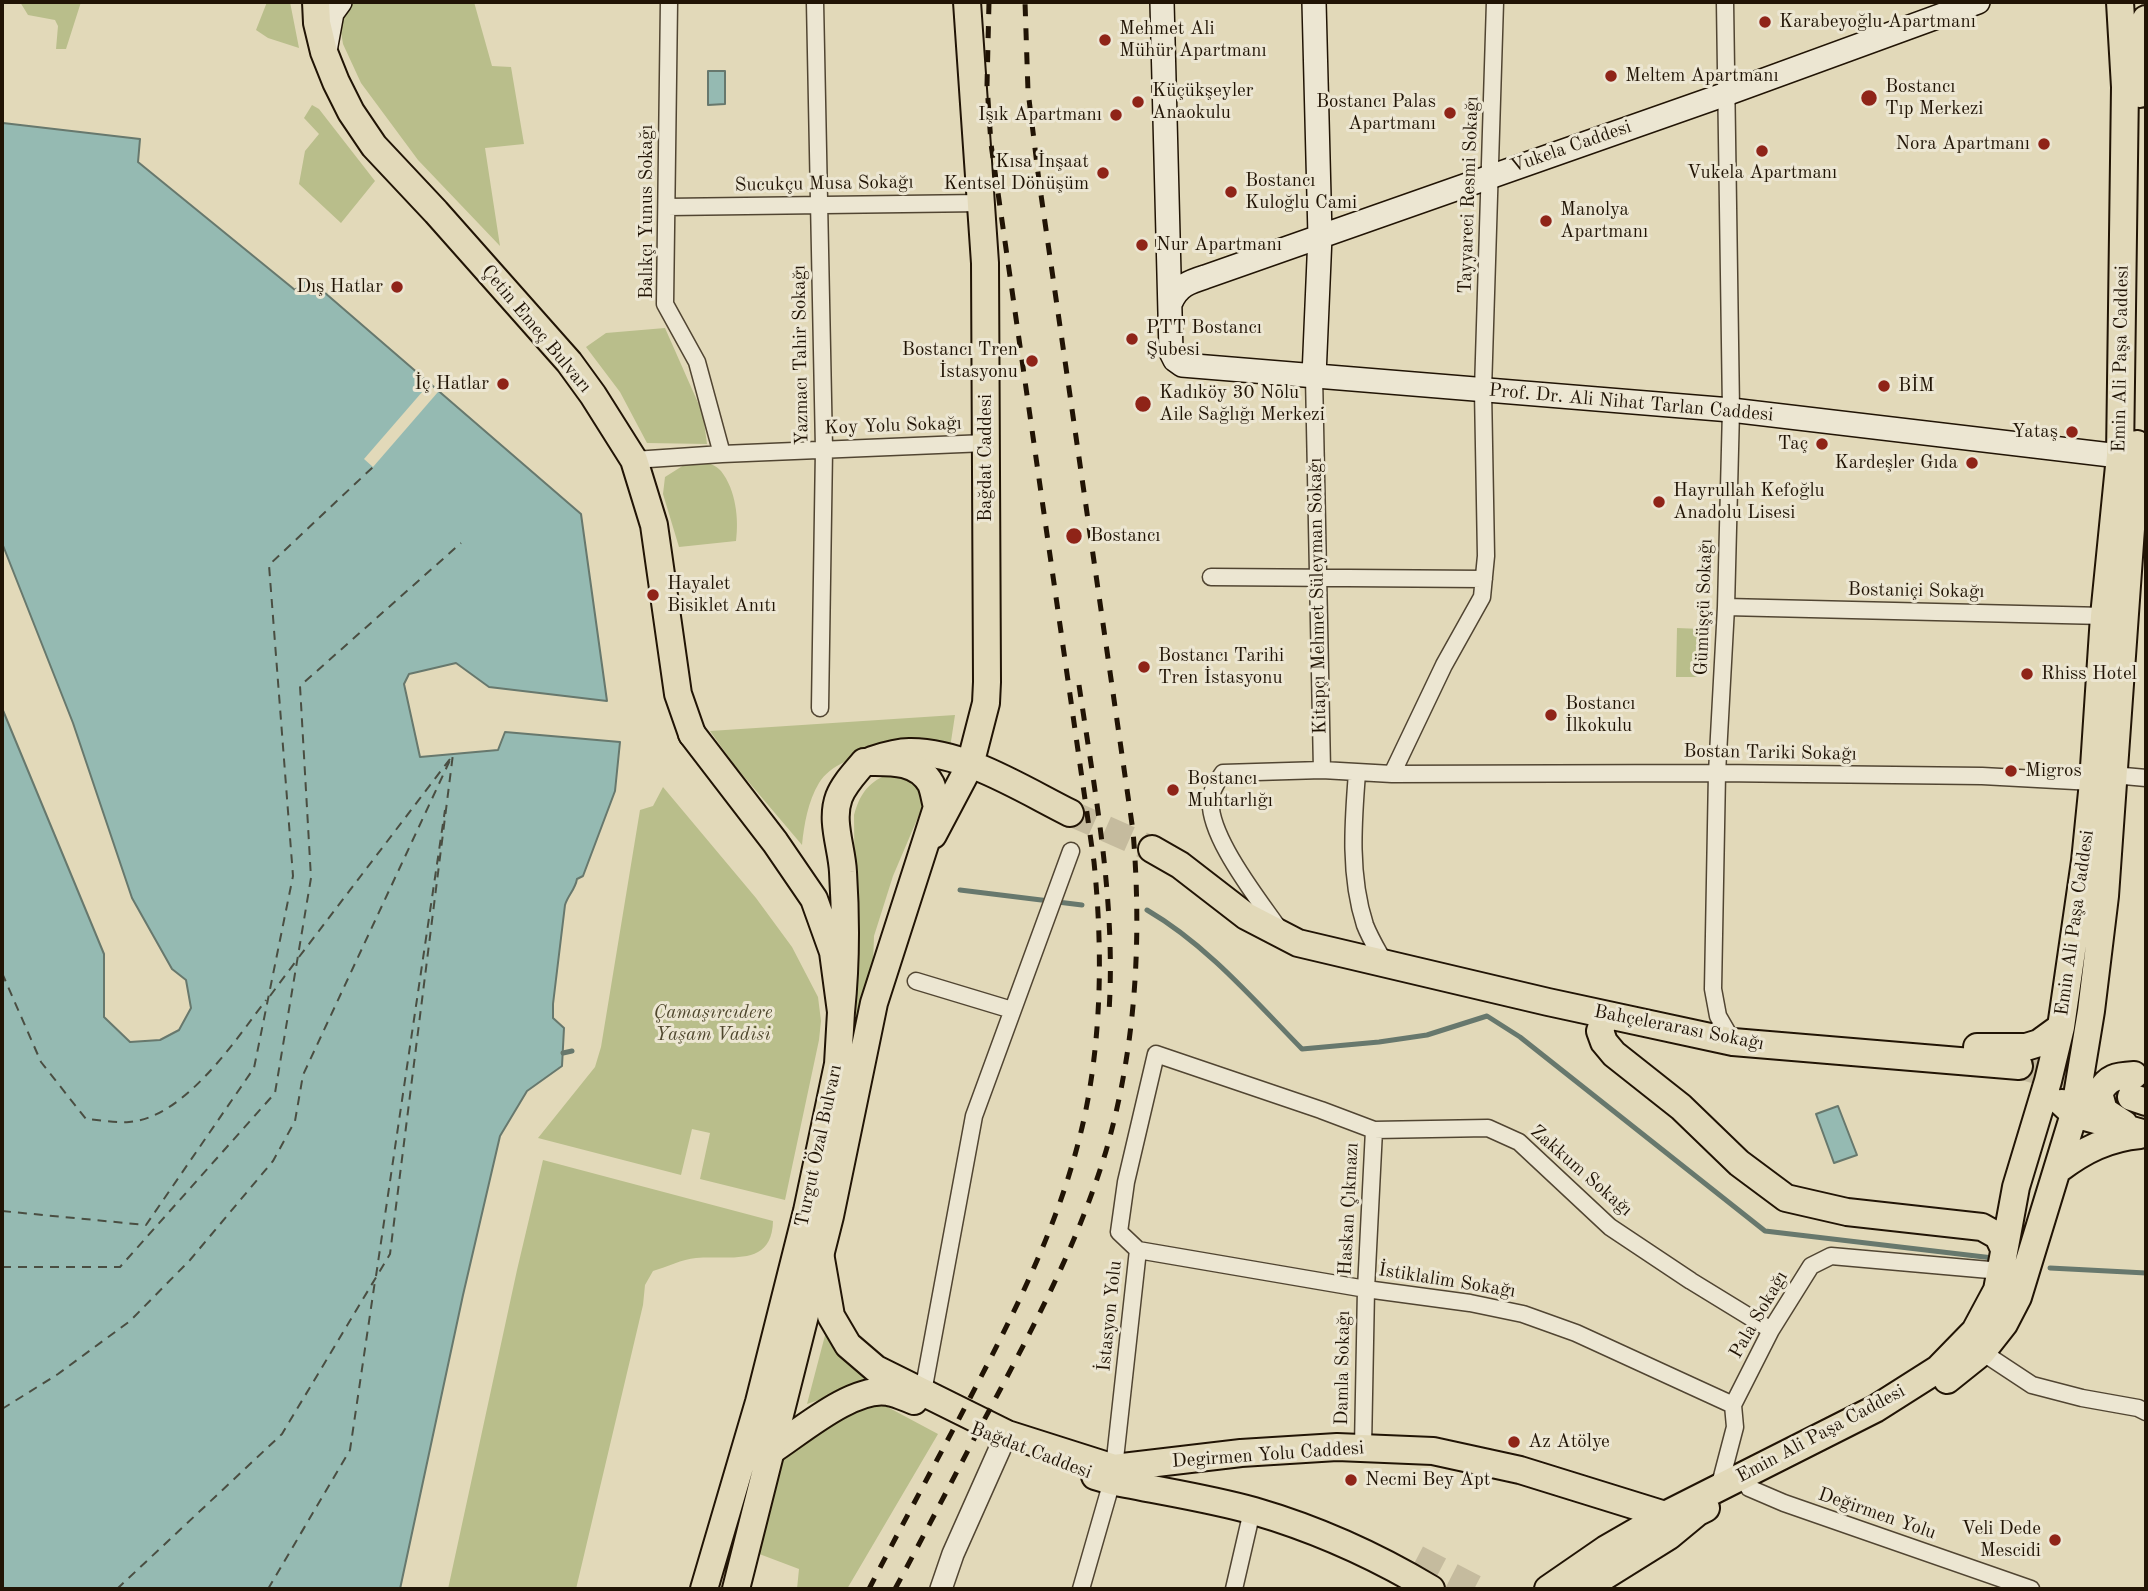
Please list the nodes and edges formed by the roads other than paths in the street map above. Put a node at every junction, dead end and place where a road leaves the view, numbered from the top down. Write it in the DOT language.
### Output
graph roads {
  1 [pos="316,2"];
  2 [pos="340,2"];
  3 [pos="669,2"];
  4 [pos="815,2"];
  5 [pos="967,2"];
  6 [pos="1162,2"];
  7 [pos="1314,2"];
  8 [pos="1495,2"];
  9 [pos="1725,2"];
  10 [pos="1978,2"];
  11 [pos="2120,2"];
  12 [pos="2146,19"];
  13 [pos="324,52"];
  14 [pos="1726,94"];
  15 [pos="1491,174"];
  16 [pos="982,203"];
  17 [pos="818,204"];
  18 [pos="667,207"];
  19 [pos="1320,236"];
  20 [pos="1171,302"];
  21 [pos="1314,376"];
  22 [pos="1483,390"];
  23 [pos="1731,410"];
  24 [pos="986,443"];
  25 [pos="824,449"];
  26 [pos="722,454"];
  27 [pos="2134,458"];
  28 [pos="634,460"];
  29 [pos="1211,577"];
  30 [pos="1319,577"];
  31 [pos="1484,579"];
  32 [pos="1726,607"];
  33 [pos="2104,616"];
  34 [pos="821,708"];
  35 [pos="692,734"];
  36 [pos="864,762"];
  37 [pos="970,765"];
  38 [pos="1322,770"];
  39 [pos="1357,773"];
  40 [pos="1717,773"];
  41 [pos="1392,774"];
  42 [pos="2146,778"];
  43 [pos="2103,779"];
  44 [pos="1070,813"];
  45 [pos="1152,849"];
  46 [pos="1070,851"];
  47 [pos="920,857"];
  48 [pos="1284,937"];
  49 [pos="1385,964"];
  50 [pos="916,981"];
  51 [pos="1012,1010"];
  52 [pos="2091,1011"];
  53 [pos="841,1012"];
  54 [pos="1610,1016"];
  55 [pos="2061,1027"];
  56 [pos="1732,1042"];
  57 [pos="1156,1054"];
  58 [pos="1880,1056"];
  59 [pos="2019,1066"];
  60 [pos="2048,1081"];
  61 [pos="2139,1088"];
  62 [pos="2074,1114"];
  63 [pos="1374,1130"];
  64 [pos="2146,1134"];
  65 [pos="2059,1169"];
  66 [pos="1138,1250"];
  67 [pos="820,1251"];
  68 [pos="2003,1260"];
  69 [pos="1366,1289"];
  70 [pos="1771,1331"];
  71 [pos="1982,1352"];
  72 [pos="923,1392"];
  73 [pos="1733,1405"];
  74 [pos="2146,1412"];
  75 [pos="1004,1439"];
  76 [pos="1363,1447"];
  77 [pos="772,1450"];
  78 [pos="1113,1475"];
  79 [pos="1719,1488"];
  80 [pos="1749,1488"];
  81 [pos="1252,1511"];
  82 [pos="1698,1511"];
  83 [pos="1665,1515"];
  84 [pos="1306,1528"];
  85 [pos="1417,1558"];
  86 [pos="2009,1586"];
  87 [pos="704,1589"];
  88 [pos="736,1589"];
  89 [pos="941,1589"];
  90 [pos="1081,1589"];
  91 [pos="1234,1589"];
  92 [pos="1431,1589"];
  93 [pos="1548,1589"];
  94 [pos="1568,1589"];
  95 [pos="1584,1589"];
  96 [pos="2031,1589"];
  1 -- 13 [label="main road, Çetin Emeç Bulvarı"];
  2 -- 13 [label="main road"];
  3 -- 18 [label="street, Balıkçı Yunus Sokağı"];
  4 -- 17 [label="street, Yazmacı Tahir Sokağı"];
  5 -- 16 [label="main road, Bağdat Caddesi"];
  6 -- 20 [label="main road, Prof. Dr. Ali Nihat Tarlan Caddesi"];
  7 -- 19 [label="main road, Kitapçı Mehmet Süleyman Sokağı"];
  8 -- 15 [label="street, Tayyareci Resmi Sokağı"];
  9 -- 14 [label="street, Gümüşçü Sokağı"];
  10 -- 14 [label="main road, Vukela Caddesi"];
  11 -- 27 [label="main road, Emin Ali Paşa Caddesi"];
  12 -- 27 [label="main road, Emin Ali Paşa Caddesi"];
  13 -- 28 [label="main road, Çetin Emeç Bulvarı"];
  14 -- 15 [label="main road, Vukela Caddesi"];
  14 -- 23 [label="street, Gümüşçü Sokağı"];
  15 -- 19 [label="main road, Vukela Caddesi"];
  15 -- 22 [label="street, Tayyareci Resmi Sokağı"];
  16 -- 17 [label="street, Sucukçu Musa Sokağı"];
  16 -- 24 [label="main road, Bağdat Caddesi"];
  17 -- 18 [label="street, Sucukçu Musa Sokağı"];
  17 -- 25 [label="street, Yazmacı Tahir Sokağı"];
  18 -- 26 [label="street, Balıkçı Yunus Sokağı"];
  19 -- 20 [label="main road, Vukela Caddesi"];
  19 -- 21 [label="main road, Kitapçı Mehmet Süleyman Sokağı"];
  20 -- 21 [label="main road, Prof. Dr. Ali Nihat Tarlan Caddesi"];
  21 -- 22 [label="main road, Prof. Dr. Ali Nihat Tarlan Caddesi"];
  21 -- 30 [label="street, Kitapçı Mehmet Süleyman Sokağı"];
  22 -- 23 [label="main road, Prof. Dr. Ali Nihat Tarlan Caddesi"];
  22 -- 31 [label="street, Tayyareci Resmi Sokağı"];
  23 -- 27 [label="main road, Prof. Dr. Ali Nihat Tarlan Caddesi"];
  23 -- 32 [label="street, Gümüşçü Sokağı"];
  24 -- 25 [label="street, Koy Yolu Sokağı"];
  24 -- 37 [label="main road, Bağdat Caddesi"];
  25 -- 26 [label="street, Koy Yolu Sokağı"];
  25 -- 34 [label="street, Yazmacı Tahir Sokağı"];
  26 -- 28 [label="street, Koy Yolu Sokağı"];
  27 -- 33 [label="main road, Emin Ali Paşa Caddesi"];
  27 -- 43 [label="main road, Emin Ali Paşa Caddesi"];
  28 -- 35 [label="main road, Çetin Emeç Bulvarı"];
  29 -- 30 [label="street"];
  30 -- 31 [label="street"];
  30 -- 38 [label="street, Kitapçı Mehmet Süleyman Sokağı"];
  31 -- 41 [label="street, Tayyareci Resmi Sokağı"];
  32 -- 33 [label="street, Bostaniçi Sokağı"];
  32 -- 40 [label="street, Gümüşçü Sokağı"];
  33 -- 43 [label="main road, Emin Ali Paşa Caddesi"];
  35 -- 53 [label="main road, Turgut Özal Bulvarı"];
  36 -- 37 [label="main road"];
  36 -- 47 [label="main road"];
  36 -- 53 [label="main road"];
  37 -- 44 [label="main road"];
  37 -- 47 [label="main road, Bağdat Caddesi"];
  38 -- 39 [label="street, Bostan Tariki Sokağı"];
  38 -- 48 [label="street, Bostan Tariki Sokağı"];
  39 -- 41 [label="street, Bostan Tariki Sokağı"];
  39 -- 49 [label="street"];
  40 -- 41 [label="street, Bostan Tariki Sokağı"];
  40 -- 43 [label="street, Bostan Tariki Sokağı"];
  40 -- 56 [label="street, Gümüşçü Sokağı"];
  42 -- 43 [label="street, Bostan Tariki Sokağı"];
  43 -- 52 [label="main road, Emin Ali Paşa Caddesi"];
  43 -- 55 [label="main road, Emin Ali Paşa Caddesi"];
  45 -- 48 [label="main road, Bahçelerarası Sokağı"];
  46 -- 51 [label="street"];
  47 -- 67 [label="main road, Turgut Özal Bulvarı"];
  48 -- 49 [label="main road, Bahçelerarası Sokağı"];
  49 -- 54 [label="main road, Bahçelerarası Sokağı"];
  50 -- 51 [label="street"];
  51 -- 72 [label="street"];
  52 -- 61 [label="main road"];
  52 -- 62 [label="main road, Emin Ali Paşa Caddesi"];
  53 -- 87 [label="main road, Turgut Özal Bulvarı"];
  54 -- 56 [label="main road, Bahçelerarası Sokağı"];
  54 -- 68 [label="main road"];
  55 -- 58 [label="main road"];
  55 -- 60 [label="main road, Emin Ali Paşa Caddesi"];
  56 -- 58 [label="main road, Bahçelerarası Sokağı"];
  57 -- 63 [label="street, Zakkum Sokağı"];
  57 -- 66 [label="street, İstasyon Yolu"];
  58 -- 59 [label="main road, Bahçelerarası Sokağı"];
  60 -- 62 [label="main road"];
  60 -- 68 [label="main road, Emin Ali Paşa Caddesi"];
  61 -- 64 [label="main road"];
  62 -- 64 [label="main road"];
  62 -- 65 [label="main road, Emin Ali Paşa Caddesi"];
  63 -- 69 [label="street, Haskan Çıkmazı"];
  63 -- 70 [label="street, Zakkum Sokağı"];
  64 -- 65 [label="main road"];
  65 -- 71 [label="main road, Emin Ali Paşa Caddesi"];
  66 -- 69 [label="street, İstiklalim Sokağı"];
  66 -- 78 [label="street, İstasyon Yolu"];
  67 -- 72 [label="main road, Bağdat Caddesi"];
  67 -- 77 [label="main road, Turgut Özal Bulvarı"];
  68 -- 70 [label="street, Pala Sokağı"];
  68 -- 79 [label="main road, Emin Ali Paşa Caddesi"];
  69 -- 73 [label="street, İstiklalim Sokağı"];
  69 -- 76 [label="street, Damla Sokağı"];
  70 -- 73 [label="street, Pala Sokağı"];
  71 -- 74 [label="street"];
  71 -- 80 [label="main road, Emin Ali Paşa Caddesi"];
  72 -- 75 [label="main road, Bağdat Caddesi"];
  73 -- 79 [label="street, Pala Sokağı"];
  75 -- 77 [label="main road, Bağdat Caddesi"];
  75 -- 78 [label="main road, Bağdat Caddesi"];
  75 -- 89 [label="street"];
  76 -- 78 [label="main road, Degirmen Yolu Caddesi"];
  76 -- 83 [label="main road, Degirmen Yolu Caddesi"];
  77 -- 88 [label="main road, Turgut Özal Bulvarı"];
  78 -- 81 [label="main road, Bağdat Caddesi"];
  78 -- 90 [label="street, İstasyon Yolu"];
  79 -- 83 [label="main road, Emin Ali Paşa Caddesi"];
  80 -- 82 [label="main road, Emin Ali Paşa Caddesi"];
  80 -- 86 [label="street, Değirmen Yolu"];
  81 -- 84 [label="main road, Bağdat Caddesi"];
  81 -- 91 [label="street"];
  82 -- 94 [label="main road"];
  82 -- 95 [label="main road, Emin Ali Paşa Caddesi"];
  83 -- 93 [label="main road, Emin Ali Paşa Caddesi"];
  84 -- 85 [label="main road"];
  84 -- 92 [label="main road"];
  86 -- 96 [label="street, Değirmen Yolu"];
}
